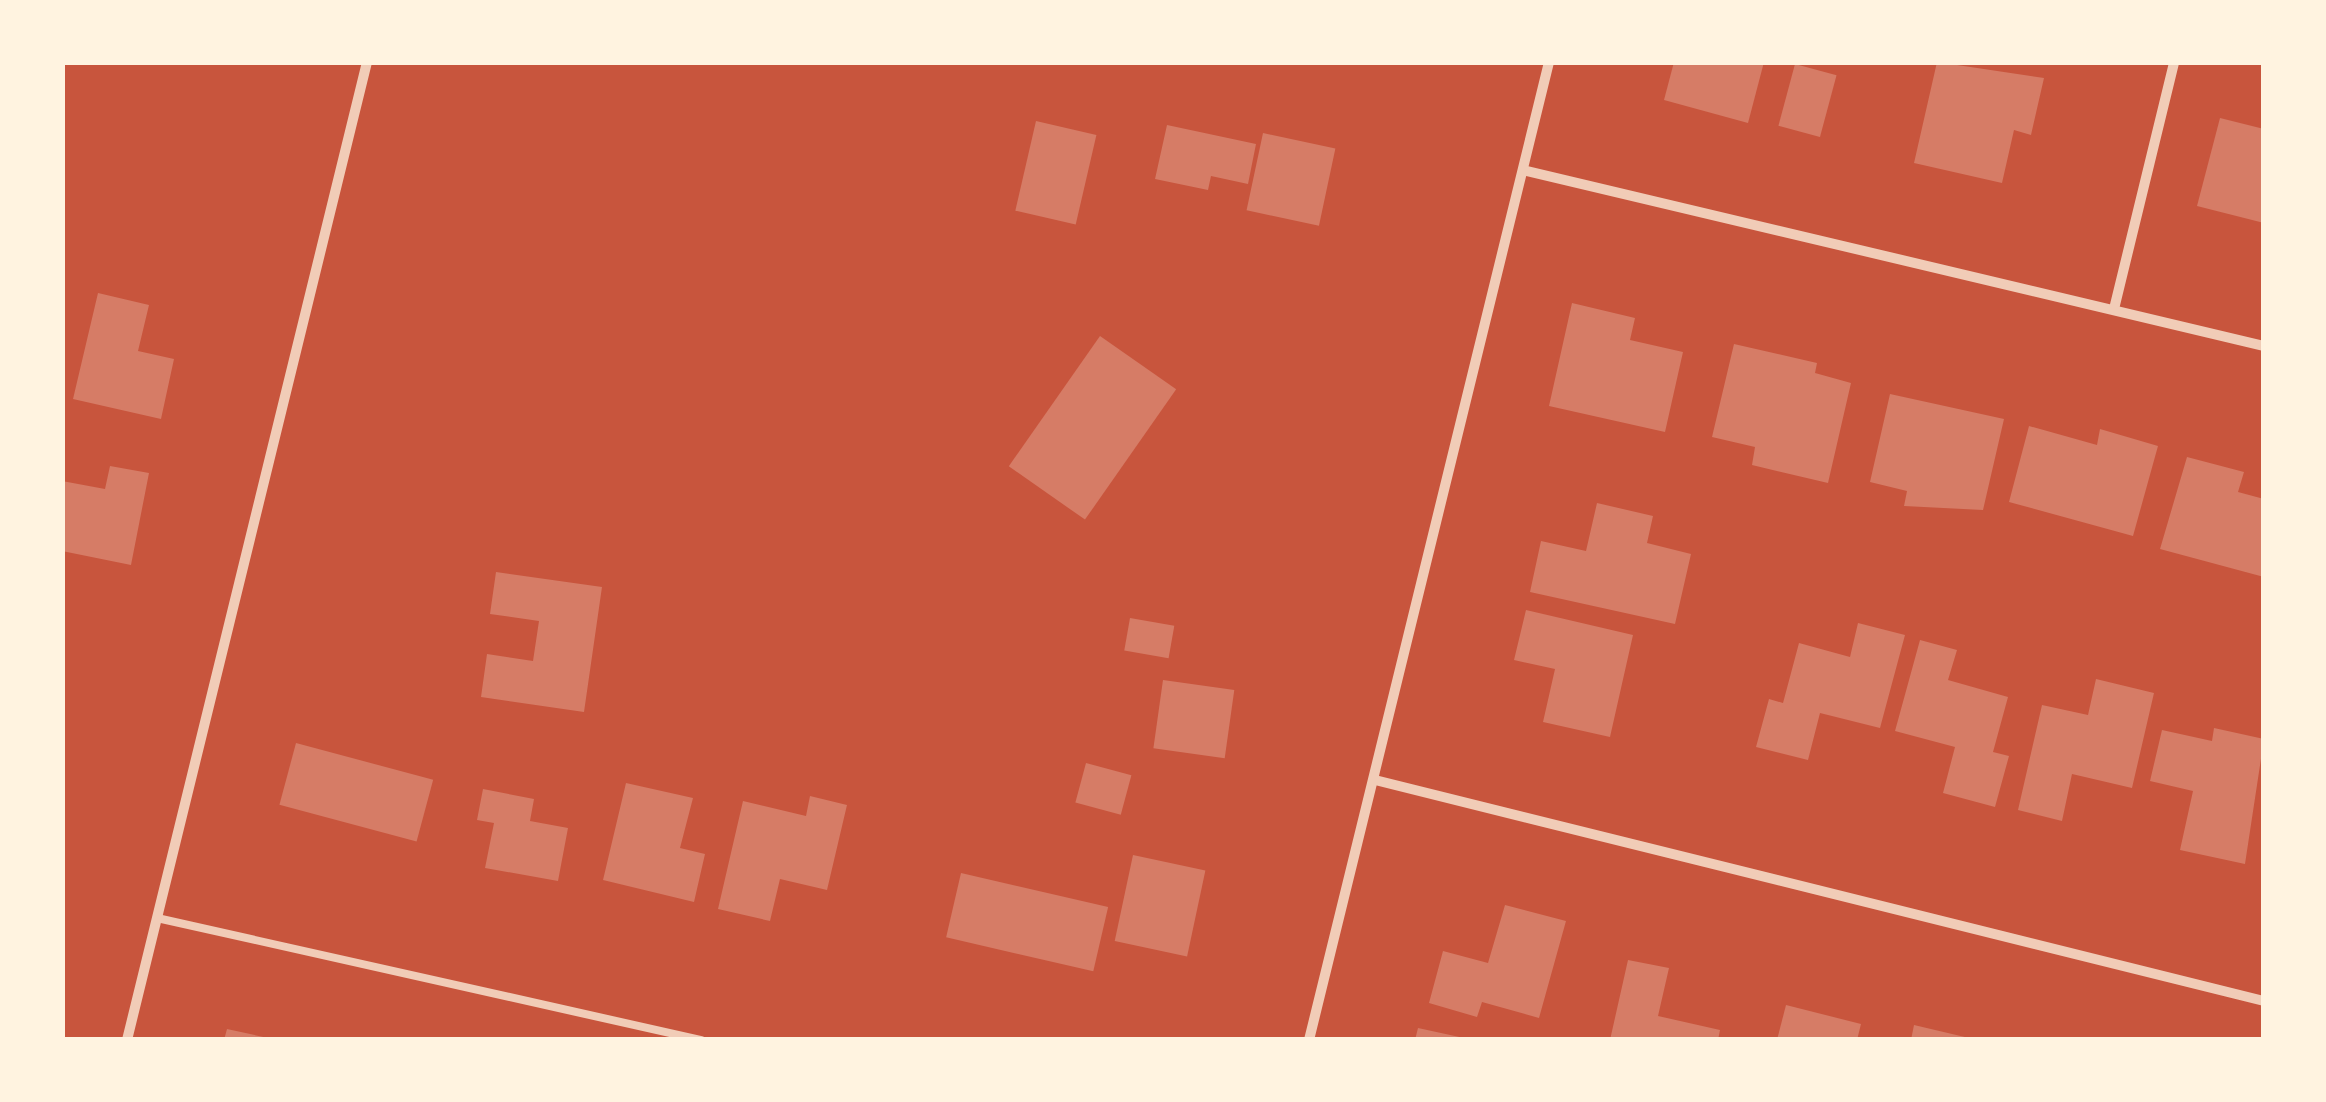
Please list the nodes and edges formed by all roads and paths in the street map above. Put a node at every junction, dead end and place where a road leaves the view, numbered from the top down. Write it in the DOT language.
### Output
graph roads {
  1 [pos="367,62"];
  2 [pos="1549,62"];
  3 [pos="2174,62"];
  4 [pos="1523,170"];
  5 [pos="2114,309"];
  6 [pos="2264,346"];
  7 [pos="1375,780"];
  8 [pos="157,918"];
  9 [pos="2264,1001"];
  10 [pos="127,1040"];
  11 [pos="701,1040"];
  12 [pos="1308,1040"];
  1 -- 8 [label="street"];
  2 -- 4 [label="street"];
  3 -- 5 [label="street"];
  4 -- 5 [label="street"];
  4 -- 7 [label="street"];
  5 -- 6 [label="street"];
  7 -- 9 [label="street"];
  7 -- 12 [label="street"];
  8 -- 10 [label="street"];
  8 -- 11 [label="lane"];
}
